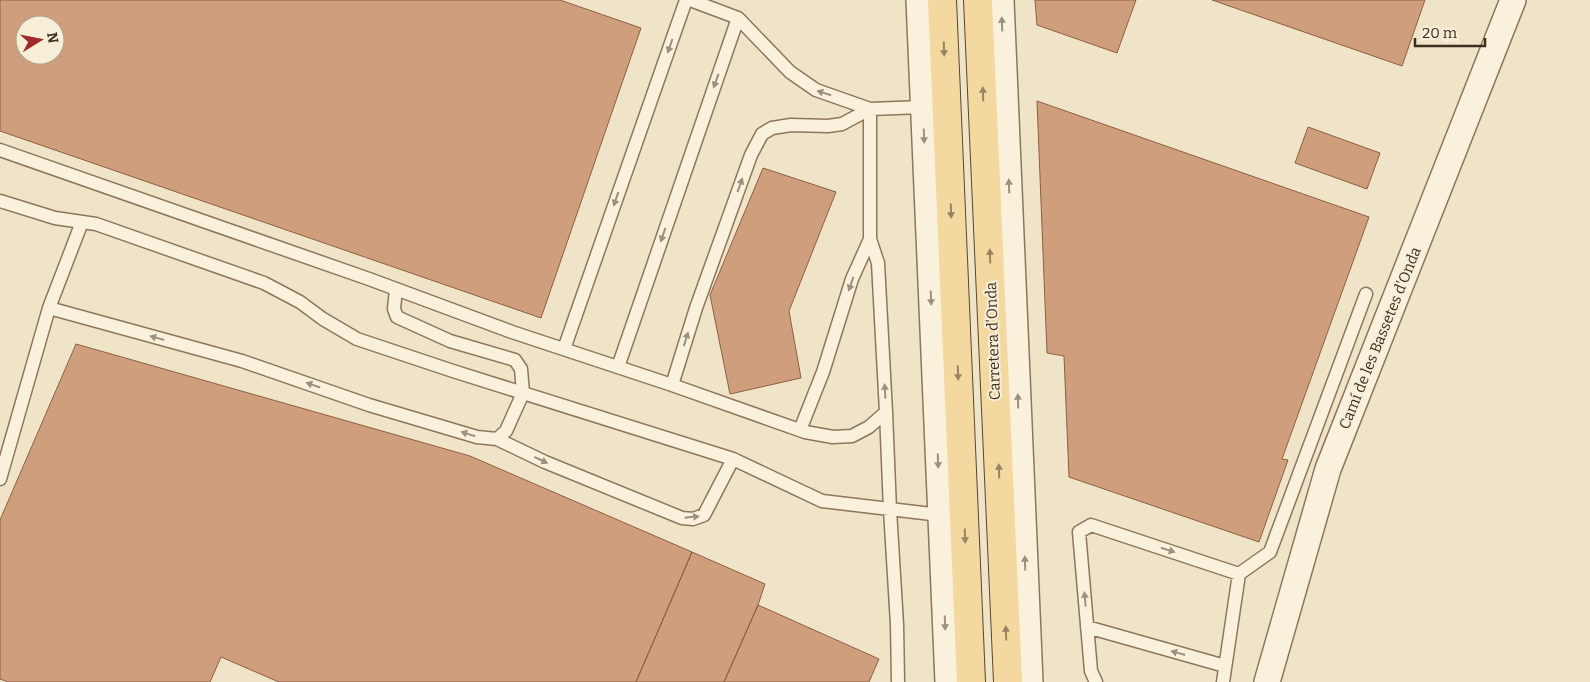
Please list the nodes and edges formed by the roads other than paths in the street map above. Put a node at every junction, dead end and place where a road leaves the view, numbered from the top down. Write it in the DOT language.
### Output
graph roads {
  1 [pos="686,0"];
  2 [pos="690,0"];
  3 [pos="919,0"];
  4 [pos="942,0"];
  5 [pos="978,0"];
  6 [pos="1001,0"];
  7 [pos="1513,0"];
  8 [pos="738,18"];
  9 [pos="923,107"];
  10 [pos="870,109"];
  11 [pos="0,150"];
  12 [pos="0,201"];
  13 [pos="82,222"];
  14 [pos="870,239"];
  15 [pos="396,289"];
  16 [pos="1366,294"];
  17 [pos="49,308"];
  18 [pos="564,349"];
  19 [pos="618,367"];
  20 [pos="672,385"];
  21 [pos="523,393"];
  22 [pos="886,412"];
  23 [pos="800,430"];
  24 [pos="497,439"];
  25 [pos="733,459"];
  26 [pos="0,480"];
  27 [pos="890,510"];
  28 [pos="940,515"];
  29 [pos="1239,574"];
  30 [pos="1087,627"];
  31 [pos="1225,666"];
  32 [pos="898,682"];
  33 [pos="948,682"];
  34 [pos="971,682"];
  35 [pos="1008,682"];
  36 [pos="1030,682"];
  37 [pos="1096,682"];
  38 [pos="1223,682"];
  39 [pos="1267,682"];
  1 -- 18 [label="lane, one-way"];
  2 -- 8 [label="lane"];
  3 -- 9 [label="street"];
  4 -- 34 [label="main road, one-way"];
  35 -- 5 [label="main road, Carretera d'Onda, one-way"];
  36 -- 6 [label="street, Carretera d'Onda, one-way"];
  7 -- 39 [label="street, Camí de les Bassetes d'Onda"];
  10 -- 8 [label="lane, one-way"];
  8 -- 19 [label="lane, one-way"];
  9 -- 10 [label="lane"];
  9 -- 28 [label="street, one-way"];
  10 -- 14 [label="lane"];
  20 -- 10 [label="lane, one-way"];
  11 -- 15 [label="lane"];
  12 -- 13 [label="lane"];
  13 -- 17 [label="lane"];
  13 -- 21 [label="lane"];
  22 -- 14 [label="lane, one-way"];
  14 -- 23 [label="lane, one-way"];
  15 -- 18 [label="lane"];
  15 -- 21 [label="lane"];
  16 -- 29 [label="lane"];
  24 -- 17 [label="lane, one-way"];
  17 -- 26 [label="lane"];
  18 -- 19 [label="lane"];
  19 -- 20 [label="lane"];
  20 -- 23 [label="lane"];
  21 -- 24 [label="lane"];
  21 -- 25 [label="lane"];
  22 -- 23 [label="lane"];
  22 -- 27 [label="lane"];
  24 -- 25 [label="lane, one-way"];
  25 -- 27 [label="lane"];
  27 -- 28 [label="lane"];
  27 -- 32 [label="lane"];
  28 -- 33 [label="street, one-way"];
  30 -- 29 [label="lane, one-way"];
  29 -- 31 [label="lane"];
  31 -- 30 [label="lane, one-way"];
  30 -- 37 [label="lane"];
  31 -- 38 [label="lane"];
}
